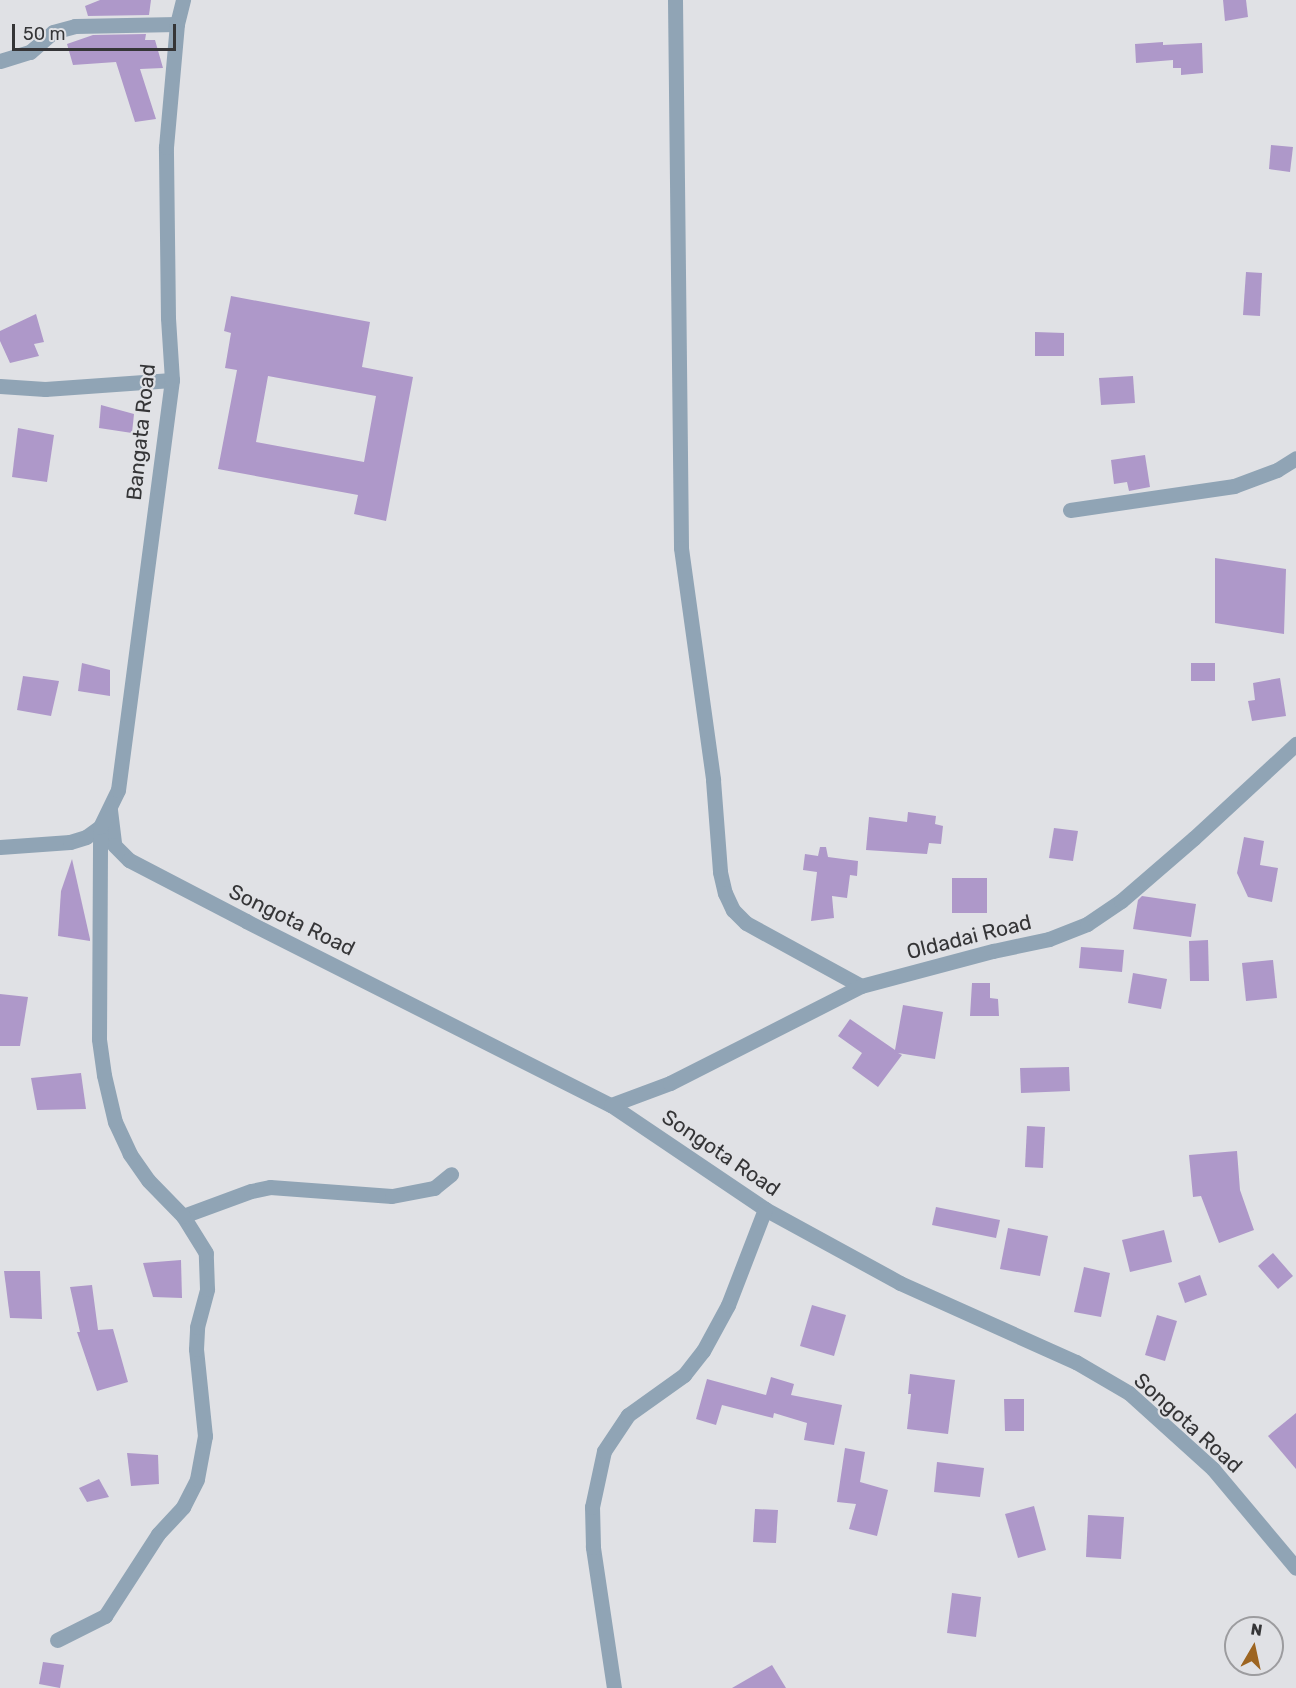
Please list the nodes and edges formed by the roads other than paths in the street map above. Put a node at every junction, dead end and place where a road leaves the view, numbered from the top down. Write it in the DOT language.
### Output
graph roads {
  1 [pos="183,0"];
  2 [pos="675,0"];
  3 [pos="177,24"];
  4 [pos="0,61"];
  5 [pos="171,380"];
  6 [pos="0,386"];
  7 [pos="1296,458"];
  8 [pos="1070,510"];
  9 [pos="1296,744"];
  10 [pos="110,807"];
  11 [pos="100,827"];
  12 [pos="0,847"];
  13 [pos="861,986"];
  14 [pos="611,1105"];
  15 [pos="451,1174"];
  16 [pos="765,1209"];
  17 [pos="183,1216"];
  18 [pos="1296,1568"];
  19 [pos="57,1640"];
  20 [pos="615,1688"];
  1 -- 3 [label="street, Bangata Road"];
  2 -- 13 [label="street"];
  3 -- 4 [label="street"];
  3 -- 5 [label="street, Bangata Road"];
  5 -- 6 [label="street"];
  5 -- 10 [label="street, Bangata Road"];
  7 -- 8 [label="street"];
  9 -- 13 [label="street, Oldadai Road"];
  10 -- 11 [label="street, Bangata Road"];
  10 -- 14 [label="street, Songota Road"];
  11 -- 12 [label="street"];
  11 -- 17 [label="street"];
  13 -- 14 [label="street, Oldadai Road"];
  14 -- 16 [label="street, Songota Road"];
  15 -- 17 [label="street"];
  16 -- 18 [label="street, Songota Road"];
  16 -- 20 [label="street"];
  17 -- 19 [label="street"];
}
